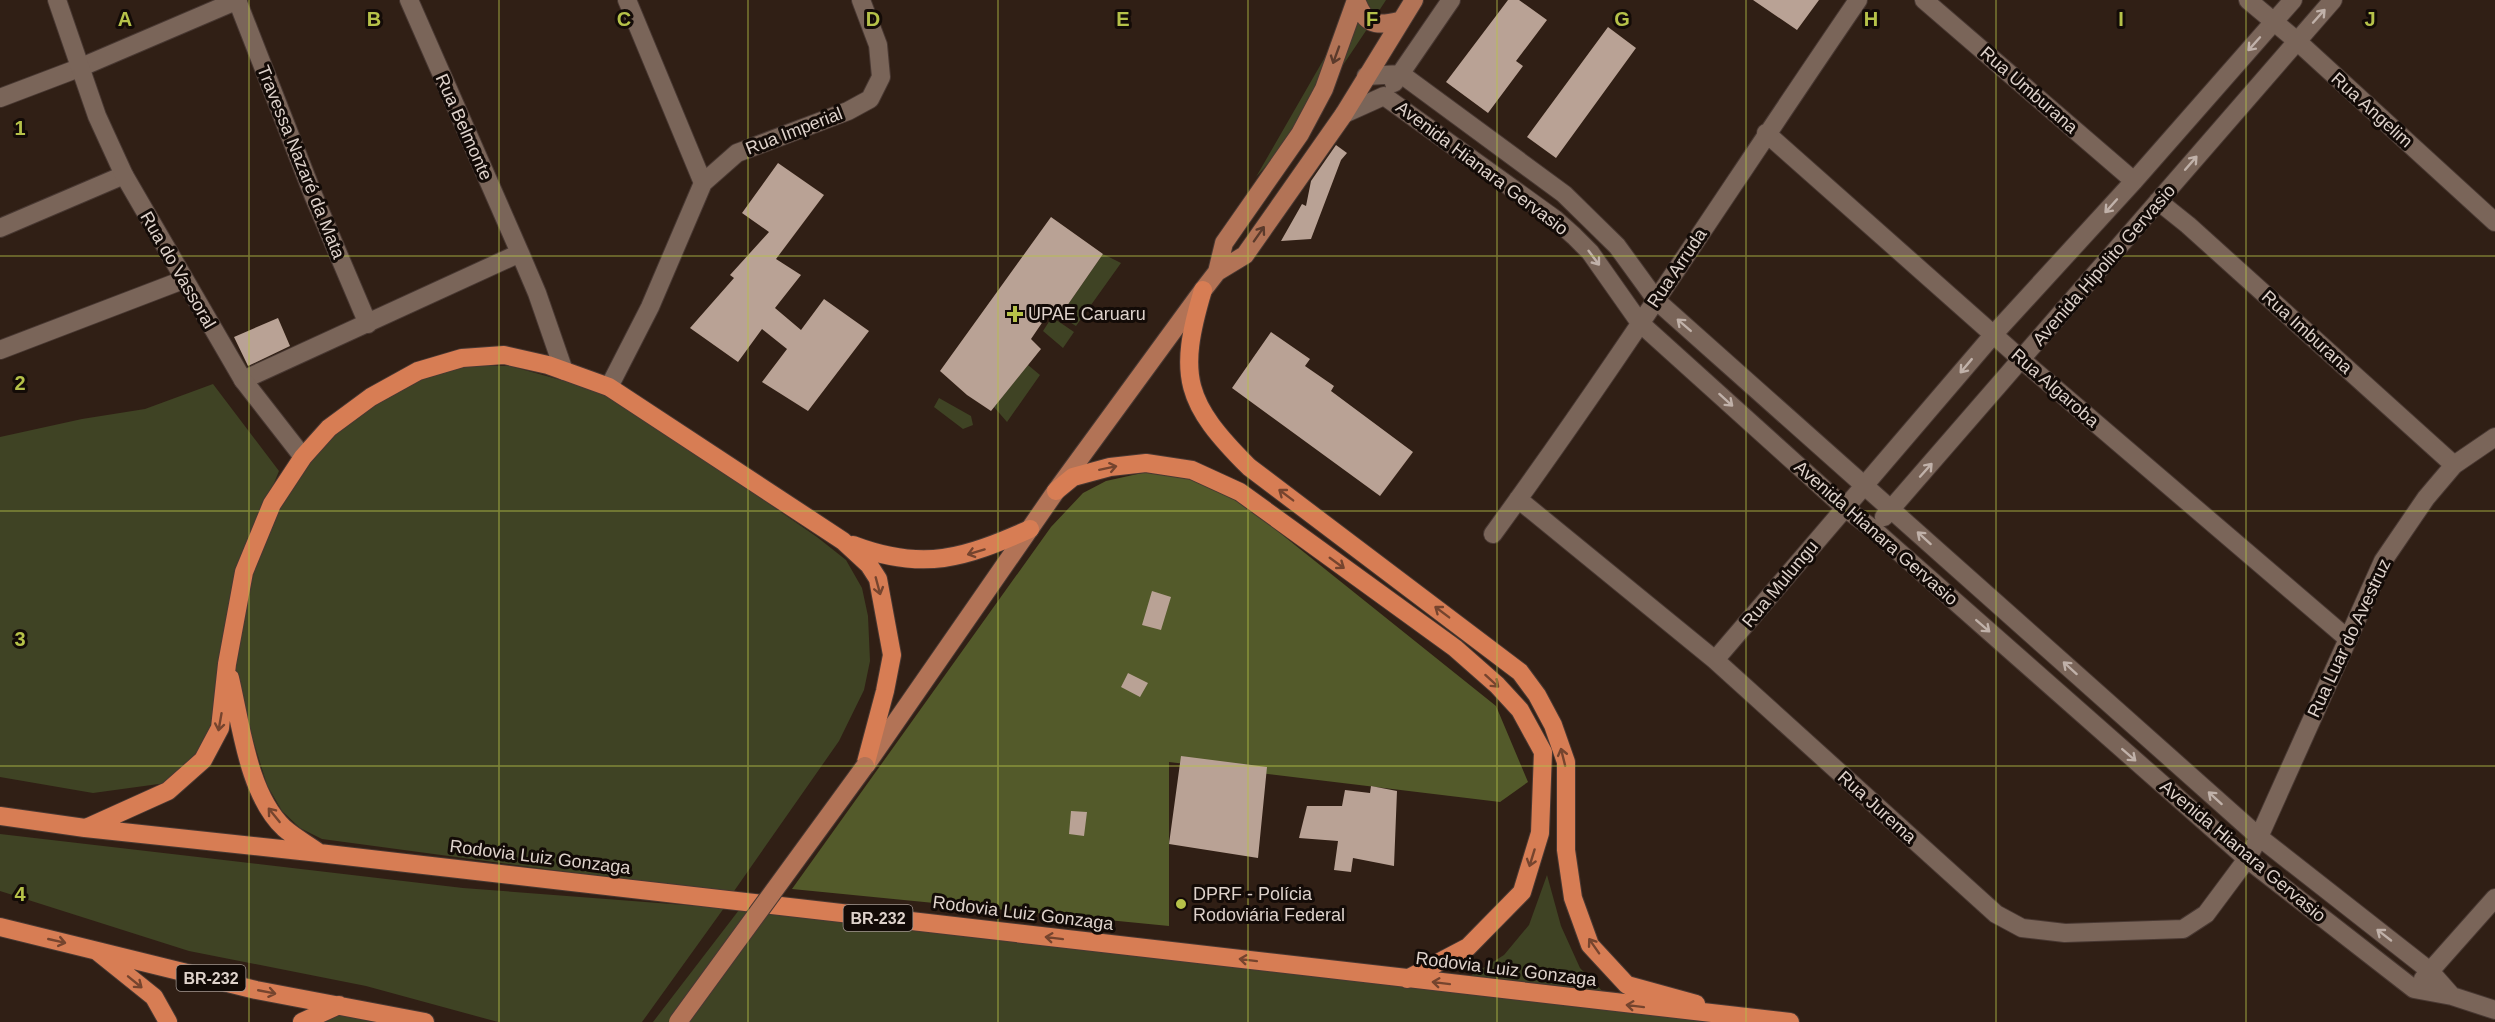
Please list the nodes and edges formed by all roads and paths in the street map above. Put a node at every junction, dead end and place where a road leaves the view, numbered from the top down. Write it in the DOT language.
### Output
graph roads {
  1 [pos="57,0"];
  2 [pos="238,0"];
  3 [pos="409,0"];
  4 [pos="627,0"];
  5 [pos="861,0"];
  6 [pos="1356,0"];
  7 [pos="1414,0"];
  8 [pos="1451,0"];
  9 [pos="1858,0"];
  10 [pos="1923,0"];
  11 [pos="2248,0"];
  12 [pos="2292,0"];
  13 [pos="2333,0"];
  14 [pos="1399,21"];
  15 [pos="2274,22"];
  16 [pos="2297,41"];
  17 [pos="79,68"];
  18 [pos="1401,74"];
  19 [pos="1366,76"];
  20 [pos="1384,96"];
  21 [pos="0,98"];
  22 [pos="1344,114"];
  23 [pos="1766,133"];
  24 [pos="124,175"];
  25 [pos="2134,181"];
  26 [pos="703,183"];
  27 [pos="2158,201"];
  28 [pos="2495,222"];
  29 [pos="0,228"];
  30 [pos="520,253"];
  31 [pos="1216,272"];
  32 [pos="183,280"];
  33 [pos="1203,290"];
  34 [pos="1656,301"];
  35 [pos="1640,323"];
  36 [pos="368,324"];
  37 [pos="1993,335"];
  38 [pos="0,350"];
  39 [pos="2022,360"];
  40 [pos="564,371"];
  41 [pos="243,380"];
  42 [pos="609,387"];
  43 [pos="2495,437"];
  44 [pos="303,458"];
  45 [pos="2454,465"];
  46 [pos="1866,485"];
  47 [pos="1056,491"];
  48 [pos="1518,499"];
  49 [pos="1845,508"];
  50 [pos="1891,508"];
  51 [pos="1030,529"];
  52 [pos="1873,529"];
  53 [pos="1492,534"];
  54 [pos="843,541"];
  55 [pos="2348,639"];
  56 [pos="1715,660"];
  57 [pos="227,664"];
  58 [pos="865,766"];
  59 [pos="0,816"];
  60 [pos="85,828"];
  61 [pos="2259,837"];
  62 [pos="319,853"];
  63 [pos="2247,858"];
  64 [pos="2495,898"];
  65 [pos="0,927"];
  66 [pos="95,949"];
  67 [pos="2430,971"];
  68 [pos="1407,979"];
  69 [pos="2414,989"];
  70 [pos="2452,996"];
  71 [pos="339,1005"];
  72 [pos="2495,1010"];
  73 [pos="1756,1020"];
  74 [pos="168,1022"];
  75 [pos="302,1022"];
  76 [pos="424,1022"];
  77 [pos="678,1022"];
  78 [pos="1791,1022"];
  1 -- 17 [label="street, Rua do Vassoral"];
  2 -- 17 [label="street"];
  2 -- 36 [label="street, Travessa Nazaré da Mata"];
  3 -- 30 [label="street, Rua Belmonte"];
  4 -- 26 [label="street"];
  5 -- 26 [label="street, Rua Imperial"];
  6 -- 14 [label="main road"];
  6 -- 31 [label="main road, one-way"];
  7 -- 14 [label="main road"];
  8 -- 18 [label="street"];
  9 -- 23 [label="street, Rua Arruda"];
  10 -- 25 [label="street, Rua Umburana"];
  11 -- 15 [label="street, Rua Angelim"];
  12 -- 15 [label="street, Rua Mulungu"];
  16 -- 13 [label="street, Avenida Hipolito Gervasio, one-way"];
  14 -- 19 [label="main road"];
  15 -- 16 [label="street, Rua Angelim"];
  15 -- 25 [label="street, Rua Mulungu, one-way"];
  27 -- 16 [label="street, Avenida Hipolito Gervasio, one-way"];
  16 -- 28 [label="street, Rua Angelim"];
  17 -- 21 [label="street"];
  17 -- 24 [label="street, Rua do Vassoral"];
  18 -- 19 [label="street, Avenida Hianara Gervasio"];
  18 -- 20 [label="street"];
  18 -- 34 [label="street, Avenida Hianara Gervasio"];
  19 -- 22 [label="main road"];
  20 -- 22 [label="street, Avenida Hianara Gervasio"];
  20 -- 35 [label="street, Avenida Hianara Gervasio, one-way"];
  31 -- 22 [label="main road, one-way"];
  23 -- 34 [label="street, Rua Arruda"];
  23 -- 37 [label="street, Rua Algaroba"];
  24 -- 29 [label="street"];
  24 -- 32 [label="street, Rua do Vassoral"];
  25 -- 37 [label="street, Rua Mulungu, one-way"];
  26 -- 42 [label="street, Rua Imperial"];
  27 -- 39 [label="street, Avenida Hipolito Gervasio"];
  27 -- 45 [label="street, Rua Imburana"];
  30 -- 36 [label="street"];
  30 -- 40 [label="street, Rua Belmonte"];
  31 -- 33 [label="main road"];
  32 -- 38 [label="street"];
  32 -- 41 [label="street, Rua do Vassoral"];
  33 -- 47 [label="main road"];
  73 -- 33 [label="highway, one-way"];
  34 -- 35 [label="street, Rua Arruda"];
  46 -- 34 [label="street, Avenida Hianara Gervasio, one-way"];
  35 -- 48 [label="street, Rua Arruda"];
  35 -- 49 [label="street, Avenida Hianara Gervasio, one-way"];
  36 -- 41 [label="street"];
  37 -- 39 [label="street, Rua Algaroba"];
  37 -- 46 [label="street, Rua Mulungu, one-way"];
  50 -- 39 [label="street, Avenida Hipolito Gervasio, one-way"];
  39 -- 55 [label="street, Rua Algaroba"];
  40 -- 42 [label="highway"];
  40 -- 44 [label="highway"];
  41 -- 44 [label="street, Rua do Vassoral"];
  42 -- 54 [label="highway"];
  43 -- 45 [label="street, Rua Luar do Avestruz"];
  44 -- 57 [label="highway"];
  45 -- 55 [label="street, Rua Luar do Avestruz"];
  46 -- 49 [label="street, Rua Mulungu"];
  46 -- 50 [label="street, Avenida Hianara Gervasio"];
  47 -- 51 [label="main road"];
  47 -- 68 [label="highway, one-way"];
  48 -- 53 [label="street, Rua Arruda"];
  48 -- 56 [label="street, Rua Jurema"];
  49 -- 52 [label="street, Avenida Hianara Gervasio"];
  49 -- 56 [label="street, Rua Mulungu"];
  50 -- 52 [label="street, Avenida Hipolito Gervasio"];
  61 -- 50 [label="street, Avenida Hianara Gervasio, one-way"];
  51 -- 54 [label="highway, one-way"];
  51 -- 58 [label="main road"];
  52 -- 63 [label="street, Avenida Hianara Gervasio, one-way"];
  54 -- 58 [label="highway, one-way"];
  55 -- 61 [label="street, Rua Luar do Avestruz"];
  56 -- 63 [label="street, Rua Jurema"];
  57 -- 60 [label="highway, one-way"];
  62 -- 57 [label="highway, one-way"];
  58 -- 77 [label="main road, bridge"];
  59 -- 60 [label="highway, Rodovia Luiz Gonzaga / BR-232"];
  60 -- 62 [label="highway, Rodovia Luiz Gonzaga / BR-232"];
  61 -- 63 [label="street, Rua Jurema"];
  67 -- 61 [label="street, Avenida Hianara Gervasio, one-way"];
  68 -- 62 [label="highway, Rodovia Luiz Gonzaga / BR-232, one-way"];
  63 -- 69 [label="street, Avenida Hianara Gervasio"];
  64 -- 67 [label="street"];
  65 -- 66 [label="highway, BR-232, one-way"];
  66 -- 71 [label="highway, BR-232, one-way"];
  66 -- 74 [label="highway, one-way"];
  67 -- 69 [label="street"];
  67 -- 70 [label="street, Avenida Hianara Gervasio"];
  73 -- 68 [label="highway, Rodovia Luiz Gonzaga / BR-232, one-way"];
  69 -- 70 [label="street"];
  70 -- 72 [label="street"];
  71 -- 75 [label="highway"];
  71 -- 76 [label="highway, BR-232"];
  73 -- 78 [label="highway, Rodovia Luiz Gonzaga / BR-232"];
}
